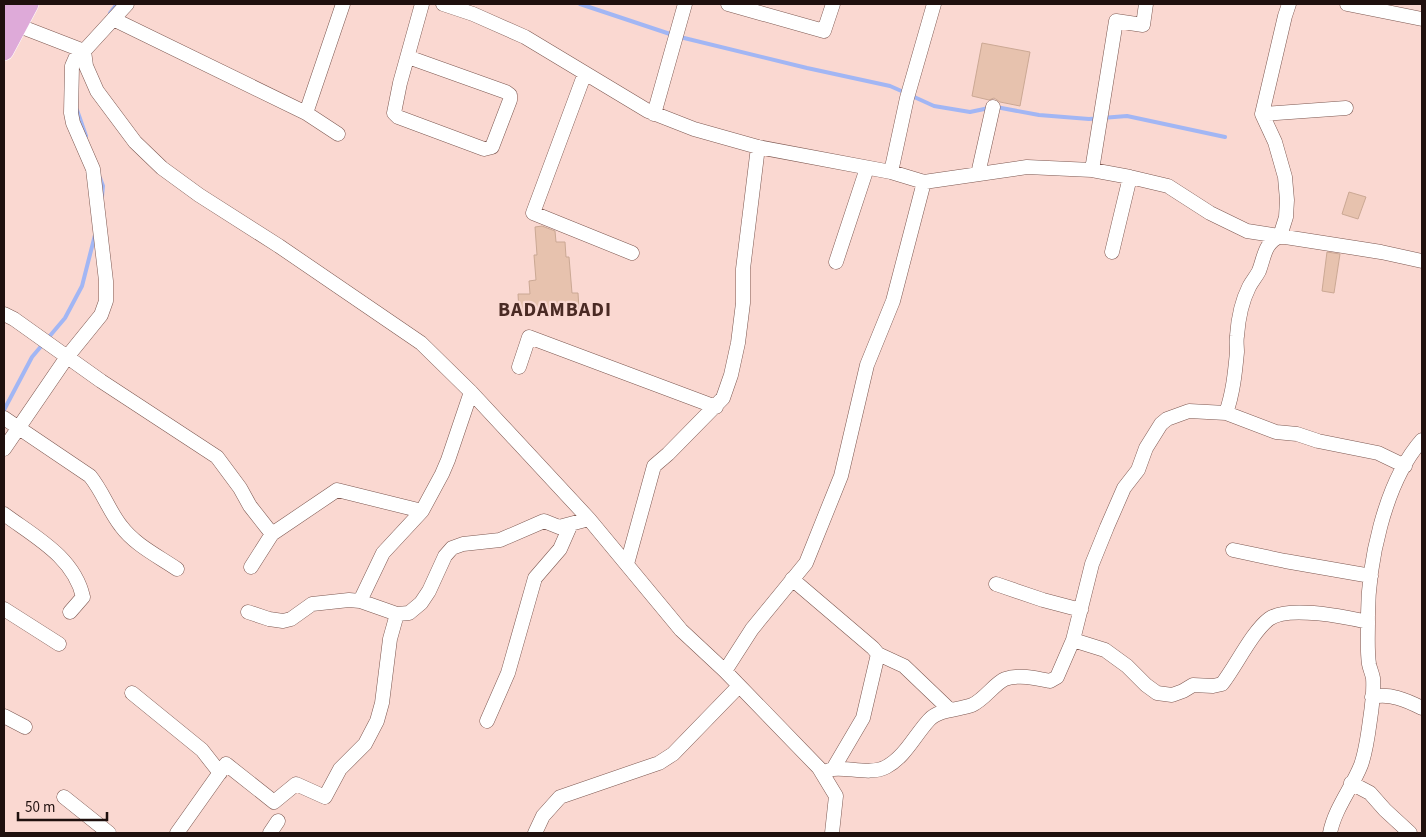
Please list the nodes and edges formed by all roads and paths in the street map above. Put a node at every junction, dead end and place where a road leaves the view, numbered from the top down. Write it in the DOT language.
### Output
graph roads {
  1 [pos="13,4"];
  2 [pos="30,4"];
  3 [pos="127,4"];
  4 [pos="343,4"];
  5 [pos="422,4"];
  6 [pos="443,4"];
  7 [pos="685,4"];
  8 [pos="728,4"];
  9 [pos="833,4"];
  10 [pos="934,4"];
  11 [pos="1146,4"];
  12 [pos="1290,4"];
  13 [pos="1347,4"];
  14 [pos="1422,19"];
  15 [pos="113,20"];
  16 [pos="8,21"];
  17 [pos="4,51"];
  18 [pos="82,51"];
  19 [pos="408,57"];
  20 [pos="585,73"];
  21 [pos="993,107"];
  22 [pos="1346,108"];
  23 [pos="306,113"];
  24 [pos="654,114"];
  25 [pos="1262,114"];
  26 [pos="338,134"];
  27 [pos="758,147"];
  28 [pos="867,168"];
  29 [pos="1092,170"];
  30 [pos="891,172"];
  31 [pos="978,174"];
  32 [pos="1130,177"];
  33 [pos="924,182"];
  34 [pos="1280,236"];
  35 [pos="632,252"];
  36 [pos="1112,252"];
  37 [pos="1422,261"];
  38 [pos="836,262"];
  39 [pos="4,314"];
  40 [pos="67,357"];
  41 [pos="519,367"];
  42 [pos="471,392"];
  43 [pos="716,407"];
  44 [pos="1226,413"];
  45 [pos="4,418"];
  46 [pos="18,428"];
  47 [pos="1422,440"];
  48 [pos="4,449"];
  49 [pos="1405,466"];
  50 [pos="422,511"];
  51 [pos="4,514"];
  52 [pos="589,519"];
  53 [pos="571,524"];
  54 [pos="272,534"];
  55 [pos="1233,550"];
  56 [pos="627,564"];
  57 [pos="251,567"];
  58 [pos="177,569"];
  59 [pos="1371,576"];
  60 [pos="792,579"];
  61 [pos="996,584"];
  62 [pos="360,601"];
  63 [pos="4,609"];
  64 [pos="1081,610"];
  65 [pos="70,612"];
  66 [pos="248,612"];
  67 [pos="397,614"];
  68 [pos="1368,622"];
  69 [pos="1073,640"];
  70 [pos="59,644"];
  71 [pos="878,654"];
  72 [pos="725,671"];
  73 [pos="739,686"];
  74 [pos="132,693"];
  75 [pos="1372,697"];
  76 [pos="1422,708"];
  77 [pos="950,710"];
  78 [pos="4,716"];
  79 [pos="487,721"];
  80 [pos="25,727"];
  81 [pos="827,771"];
  82 [pos="220,773"];
  83 [pos="1352,783"];
  84 [pos="64,797"];
  85 [pos="278,821"];
  86 [pos="109,833"];
  87 [pos="177,833"];
  88 [pos="270,833"];
  89 [pos="535,833"];
  90 [pos="832,833"];
  91 [pos="1330,833"];
  92 [pos="1410,833"];
  1 -- 16 [label="main road"];
  2 -- 16 [label="main road"];
  3 -- 15 [label="street"];
  4 -- 23 [label="street"];
  5 -- 19 [label="street"];
  6 -- 20 [label="street"];
  7 -- 24 [label="street"];
  8 -- 9 [label="street"];
  10 -- 30 [label="street"];
  11 -- 29 [label="street"];
  12 -- 25 [label="street"];
  13 -- 14 [label="street"];
  15 -- 18 [label="street"];
  15 -- 23 [label="street"];
  16 -- 17 [label="main road"];
  16 -- 18 [label="street"];
  18 -- 40 [label="street"];
  18 -- 42 [label="street"];
  19 -- 19 [label="street"];
  20 -- 24 [label="street"];
  20 -- 35 [label="street"];
  21 -- 31 [label="street"];
  22 -- 25 [label="street"];
  23 -- 26 [label="street"];
  24 -- 27 [label="street"];
  25 -- 34 [label="street"];
  27 -- 28 [label="street"];
  27 -- 43 [label="street"];
  28 -- 30 [label="street"];
  28 -- 38 [label="street"];
  29 -- 31 [label="street"];
  29 -- 32 [label="street"];
  30 -- 33 [label="street"];
  31 -- 33 [label="street"];
  32 -- 34 [label="street"];
  32 -- 36 [label="street"];
  33 -- 60 [label="street"];
  34 -- 37 [label="street"];
  34 -- 44 [label="street"];
  39 -- 40 [label="street"];
  40 -- 46 [label="street"];
  40 -- 54 [label="street"];
  41 -- 43 [label="street"];
  42 -- 50 [label="street"];
  42 -- 52 [label="street"];
  43 -- 56 [label="street"];
  44 -- 49 [label="street"];
  44 -- 64 [label="street"];
  45 -- 46 [label="street"];
  46 -- 48 [label="street"];
  46 -- 58 [label="street"];
  47 -- 49 [label="street"];
  49 -- 59 [label="street"];
  50 -- 54 [label="street"];
  50 -- 62 [label="street"];
  51 -- 65 [label="street"];
  52 -- 53 [label="street"];
  52 -- 56 [label="street"];
  53 -- 67 [label="street"];
  53 -- 79 [label="street"];
  54 -- 57 [label="street"];
  55 -- 59 [label="street"];
  56 -- 72 [label="street"];
  59 -- 68 [label="street"];
  60 -- 71 [label="street"];
  60 -- 72 [label="street"];
  61 -- 64 [label="street"];
  62 -- 66 [label="street"];
  62 -- 67 [label="street"];
  63 -- 70 [label="street"];
  64 -- 69 [label="street"];
  67 -- 82 [label="street"];
  68 -- 69 [label="street"];
  68 -- 75 [label="street"];
  69 -- 77 [label="street"];
  71 -- 77 [label="street"];
  71 -- 81 [label="street"];
  72 -- 73 [label="street"];
  73 -- 81 [label="street"];
  73 -- 89 [label="street"];
  74 -- 82 [label="street"];
  75 -- 76 [label="street"];
  75 -- 83 [label="street"];
  77 -- 81 [label="street"];
  78 -- 80 [label="street"];
  81 -- 90 [label="street"];
  82 -- 87 [label="street"];
  83 -- 91 [label="street"];
  83 -- 92 [label="street"];
  84 -- 86 [label="street"];
  85 -- 88 [label="street"];
}
